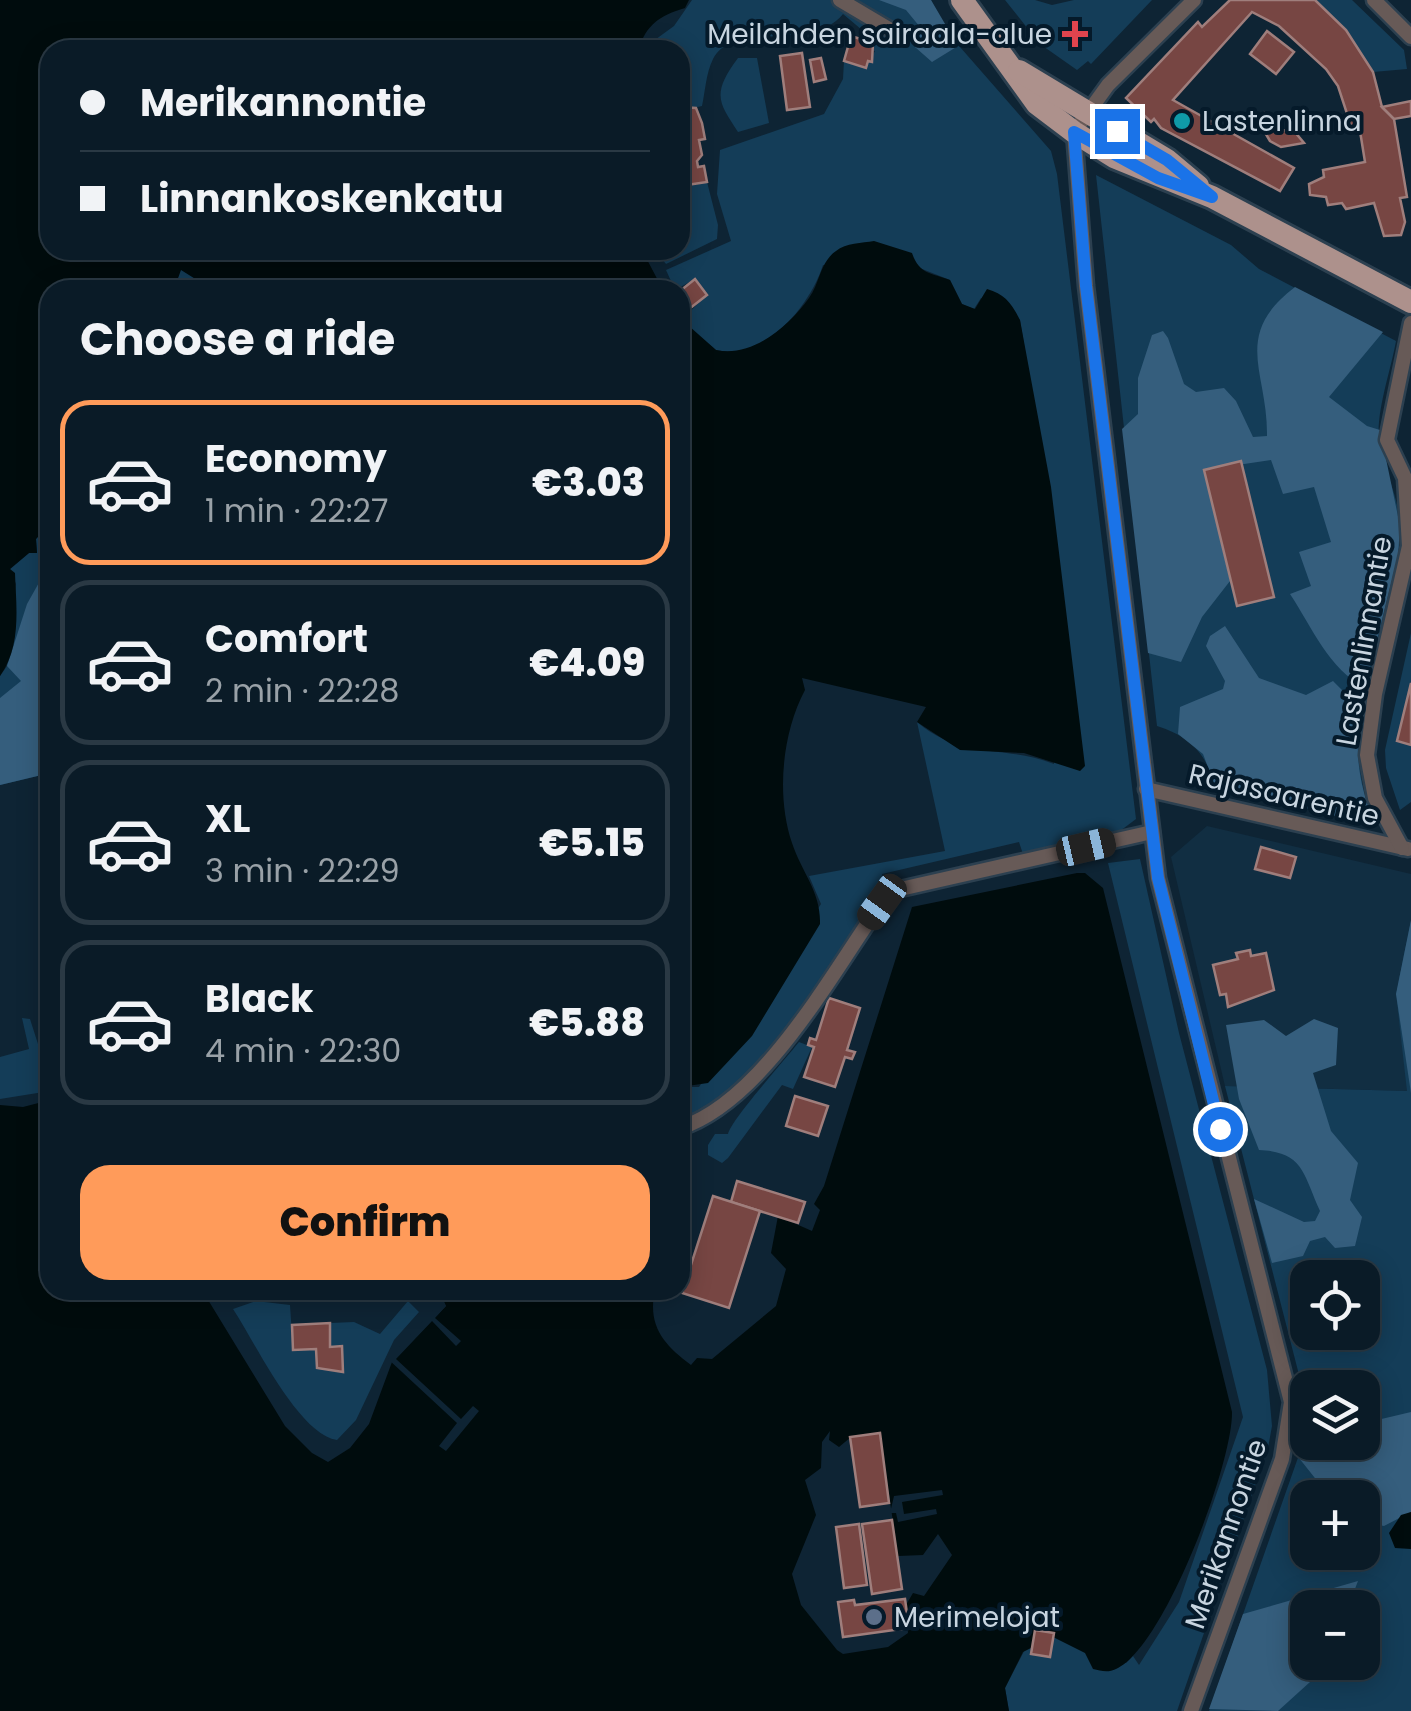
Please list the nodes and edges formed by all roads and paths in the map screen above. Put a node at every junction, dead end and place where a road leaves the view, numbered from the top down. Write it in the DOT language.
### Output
graph roads {
  1 [pos="840,0"];
  2 [pos="962,0"];
  3 [pos="1194,0"];
  4 [pos="1374,0"];
  5 [pos="890,30"];
  6 [pos="1411,37"];
  7 [pos="1080,122"];
  8 [pos="1411,302"];
  9 [pos="1411,323"];
  10 [pos="1146,789"];
  11 [pos="1152,832"];
  12 [pos="1406,849"];
  13 [pos="690,1124"];
  14 [pos="1191,1711"];
  1 -- 5 [label="street"];
  2 -- 7 [label="main road"];
  3 -- 7 [label="street"];
  4 -- 6 [label="street"];
  7 -- 8 [label="main road"];
  7 -- 10 [label="street, Merikannontie"];
  9 -- 12 [label="street, Lastenlinnantie"];
  10 -- 11 [label="street, Merikannontie"];
  10 -- 12 [label="street, Rajasaarentie"];
  11 -- 13 [label="street"];
  11 -- 14 [label="street, Merikannontie"];
}
